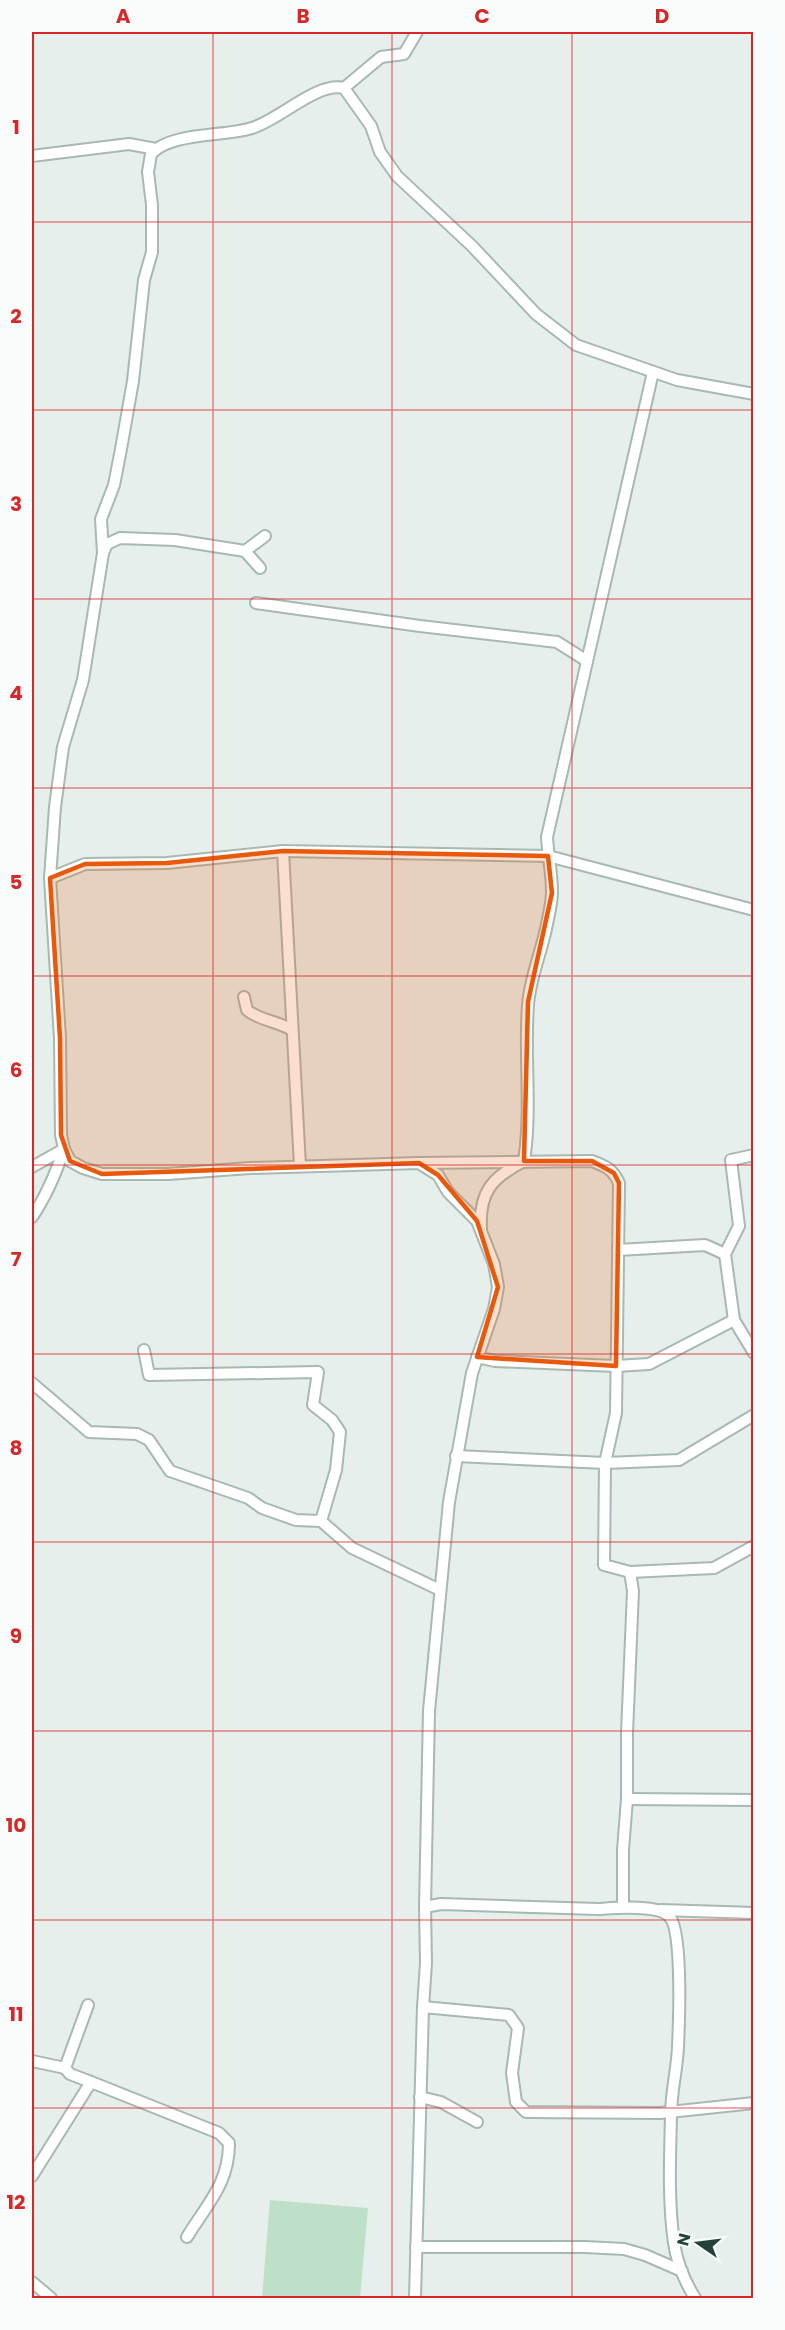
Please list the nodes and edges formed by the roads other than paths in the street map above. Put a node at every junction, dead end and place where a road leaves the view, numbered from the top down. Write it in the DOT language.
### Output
graph roads {
  1 [pos="417,32"];
  2 [pos="344,88"];
  3 [pos="156,149"];
  4 [pos="32,156"];
  5 [pos="653,372"];
  6 [pos="753,394"];
  7 [pos="265,536"];
  8 [pos="245,551"];
  9 [pos="104,553"];
  10 [pos="260,568"];
  11 [pos="255,603"];
  12 [pos="587,661"];
  13 [pos="283,851"];
  14 [pos="548,856"];
  15 [pos="50,878"];
  16 [pos="753,910"];
  17 [pos="244,997"];
  18 [pos="290,1026"];
  19 [pos="64,1149"];
  20 [pos="753,1155"];
  21 [pos="524,1161"];
  22 [pos="419,1163"];
  23 [pos="300,1166"];
  24 [pos="32,1167"];
  25 [pos="81,1167"];
  26 [pos="54,1178"];
  27 [pos="32,1216"];
  28 [pos="482,1231"];
  29 [pos="618,1250"];
  30 [pos="725,1254"];
  31 [pos="734,1320"];
  32 [pos="144,1350"];
  33 [pos="753,1353"];
  34 [pos="477,1357"];
  35 [pos="616,1365"];
  36 [pos="32,1383"];
  37 [pos="753,1415"];
  38 [pos="456,1456"];
  39 [pos="605,1463"];
  40 [pos="321,1521"];
  41 [pos="752,1551"];
  42 [pos="630,1572"];
  43 [pos="440,1590"];
  44 [pos="627,1799"];
  45 [pos="753,1800"];
  46 [pos="425,1906"];
  47 [pos="622,1907"];
  48 [pos="658,1910"];
  49 [pos="753,1913"];
  50 [pos="88,2005"];
  51 [pos="423,2007"];
  52 [pos="32,2061"];
  53 [pos="65,2068"];
  54 [pos="91,2082"];
  55 [pos="420,2097"];
  56 [pos="753,2103"];
  57 [pos="671,2112"];
  58 [pos="477,2122"];
  59 [pos="32,2176"];
  60 [pos="187,2237"];
  61 [pos="417,2247"];
  62 [pos="682,2271"];
  63 [pos="32,2282"];
  64 [pos="51,2298"];
  65 [pos="416,2298"];
  66 [pos="695,2298"];
  1 -- 2 [label="street"];
  2 -- 3 [label="street"];
  2 -- 5 [label="street"];
  3 -- 4 [label="street"];
  3 -- 9 [label="street"];
  5 -- 6 [label="street"];
  5 -- 12 [label="street"];
  7 -- 8 [label="street"];
  8 -- 9 [label="street"];
  8 -- 10 [label="street"];
  9 -- 15 [label="street"];
  11 -- 12 [label="street"];
  12 -- 14 [label="street"];
  13 -- 14 [label="street"];
  13 -- 15 [label="street"];
  13 -- 18 [label="street"];
  14 -- 16 [label="street"];
  14 -- 21 [label="street"];
  15 -- 19 [label="street"];
  17 -- 18 [label="street"];
  18 -- 23 [label="street"];
  19 -- 24 [label="street"];
  19 -- 25 [label="street"];
  19 -- 26 [label="street"];
  20 -- 30 [label="street"];
  21 -- 22 [label="street"];
  21 -- 28 [label="street"];
  21 -- 29 [label="street"];
  22 -- 23 [label="street"];
  22 -- 28 [label="street"];
  23 -- 25 [label="street"];
  25 -- 26 [label="street"];
  26 -- 27 [label="street"];
  28 -- 34 [label="street"];
  29 -- 30 [label="street"];
  29 -- 35 [label="street"];
  30 -- 31 [label="street"];
  31 -- 33 [label="street"];
  31 -- 35 [label="street"];
  32 -- 40 [label="street"];
  34 -- 35 [label="street"];
  34 -- 38 [label="street"];
  35 -- 39 [label="street"];
  36 -- 40 [label="street"];
  37 -- 39 [label="street"];
  38 -- 39 [label="street"];
  38 -- 43 [label="street"];
  39 -- 42 [label="street"];
  40 -- 43 [label="street"];
  41 -- 42 [label="street"];
  42 -- 44 [label="street"];
  43 -- 46 [label="street"];
  44 -- 45 [label="street"];
  44 -- 47 [label="street"];
  46 -- 47 [label="street"];
  46 -- 51 [label="street"];
  47 -- 48 [label="street"];
  48 -- 49 [label="street"];
  48 -- 57 [label="street"];
  50 -- 53 [label="street"];
  51 -- 55 [label="street"];
  51 -- 57 [label="street"];
  52 -- 53 [label="street"];
  53 -- 54 [label="street"];
  54 -- 59 [label="street"];
  54 -- 60 [label="street"];
  55 -- 58 [label="street"];
  55 -- 61 [label="street"];
  56 -- 57 [label="street"];
  57 -- 62 [label="street"];
  61 -- 62 [label="street"];
  61 -- 65 [label="street"];
  62 -- 66 [label="street"];
  63 -- 64 [label="street"];
}
